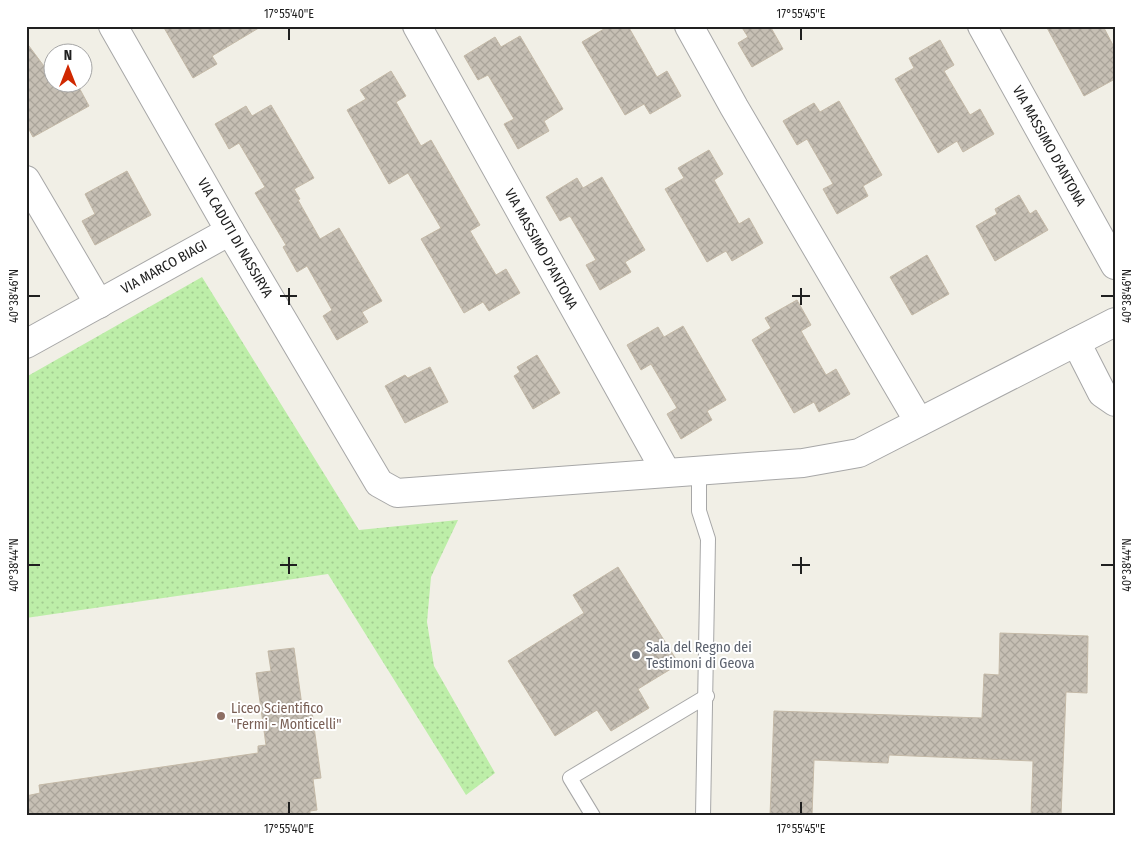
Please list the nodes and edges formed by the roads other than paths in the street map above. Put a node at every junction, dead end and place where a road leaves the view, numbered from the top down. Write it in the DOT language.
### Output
graph roads {
  1 [pos="113,26"];
  2 [pos="416,26"];
  3 [pos="689,26"];
  4 [pos="982,26"];
  5 [pos="26,180"];
  6 [pos="230,231"];
  7 [pos="1115,265"];
  8 [pos="99,304"];
  9 [pos="1112,329"];
  10 [pos="1076,342"];
  11 [pos="26,344"];
  12 [pos="1115,402"];
  13 [pos="920,422"];
  14 [pos="699,469"];
  15 [pos="666,472"];
  16 [pos="707,696"];
  17 [pos="593,816"];
  18 [pos="703,816"];
  1 -- 6 [label="street, VIA CADUTI DI NASSIRYA"];
  2 -- 15 [label="street, VIA MASSIMO D'ANTONA"];
  3 -- 13 [label="street"];
  4 -- 7 [label="street, VIA MASSIMO D'ANTONA"];
  5 -- 8 [label="street"];
  6 -- 8 [label="street, VIA MARCO BIAGI"];
  6 -- 15 [label="street, VIA CADUTI DI NASSIRYA"];
  8 -- 11 [label="street, VIA MARCO BIAGI"];
  9 -- 10 [label="street"];
  10 -- 12 [label="street"];
  10 -- 13 [label="street"];
  13 -- 14 [label="street"];
  14 -- 15 [label="street"];
  14 -- 16 [label="lane"];
  16 -- 17 [label="lane"];
  16 -- 18 [label="lane"];
}
